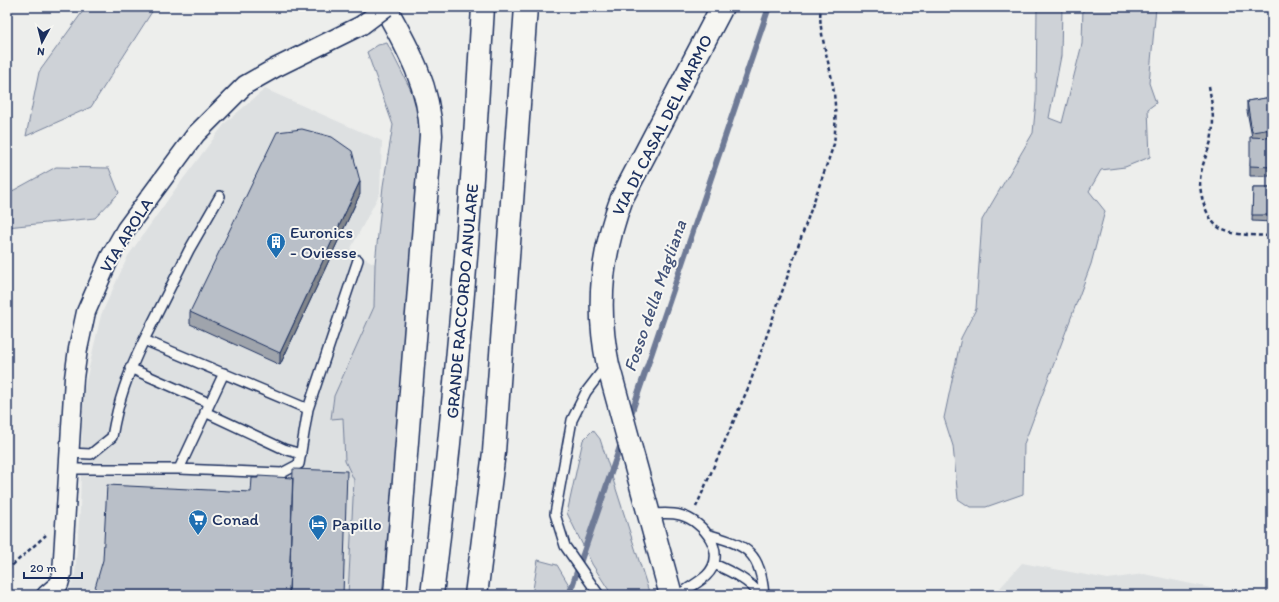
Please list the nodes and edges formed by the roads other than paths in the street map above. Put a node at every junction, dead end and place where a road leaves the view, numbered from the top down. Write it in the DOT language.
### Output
graph roads {
  1 [pos="386,7"];
  2 [pos="483,7"];
  3 [pos="526,7"];
  4 [pos="722,7"];
  5 [pos="220,196"];
  6 [pos="358,260"];
  7 [pos="144,340"];
  8 [pos="130,368"];
  9 [pos="609,372"];
  10 [pos="224,373"];
  11 [pos="209,403"];
  12 [pos="308,409"];
  13 [pos="205,412"];
  14 [pos="301,454"];
  15 [pos="69,461"];
  16 [pos="179,469"];
  17 [pos="646,507"];
  18 [pos="710,535"];
  19 [pos="714,564"];
  20 [pos="46,595"];
  21 [pos="395,595"];
  22 [pos="432,595"];
  23 [pos="476,595"];
  24 [pos="599,595"];
  25 [pos="671,595"];
  26 [pos="678,595"];
  27 [pos="762,595"];
  1 -- 15 [label="street, VIA AROLA, bridge"];
  1 -- 21 [label="main road"];
  2 -- 22 [label="main road, GRANDE RACCORDO ANULARE"];
  3 -- 23 [label="main road"];
  4 -- 9 [label="main road, VIA DI CASAL DEL MARMO"];
  5 -- 7 [label="lane"];
  6 -- 12 [label="lane"];
  7 -- 8 [label="lane"];
  7 -- 10 [label="lane"];
  8 -- 11 [label="lane"];
  8 -- 15 [label="lane"];
  9 -- 17 [label="main road, VIA DI CASAL DEL MARMO"];
  9 -- 24 [label="lane"];
  10 -- 11 [label="lane"];
  10 -- 12 [label="lane"];
  11 -- 13 [label="lane"];
  12 -- 14 [label="lane"];
  13 -- 14 [label="lane"];
  13 -- 16 [label="lane"];
  14 -- 16 [label="lane"];
  15 -- 16 [label="lane"];
  15 -- 20 [label="street, VIA AROLA"];
  17 -- 18 [label="lane"];
  17 -- 25 [label="main road, VIA DI CASAL DEL MARMO"];
  18 -- 19 [label="lane"];
  18 -- 27 [label="lane"];
  19 -- 26 [label="lane"];
  19 -- 27 [label="lane"];
}
